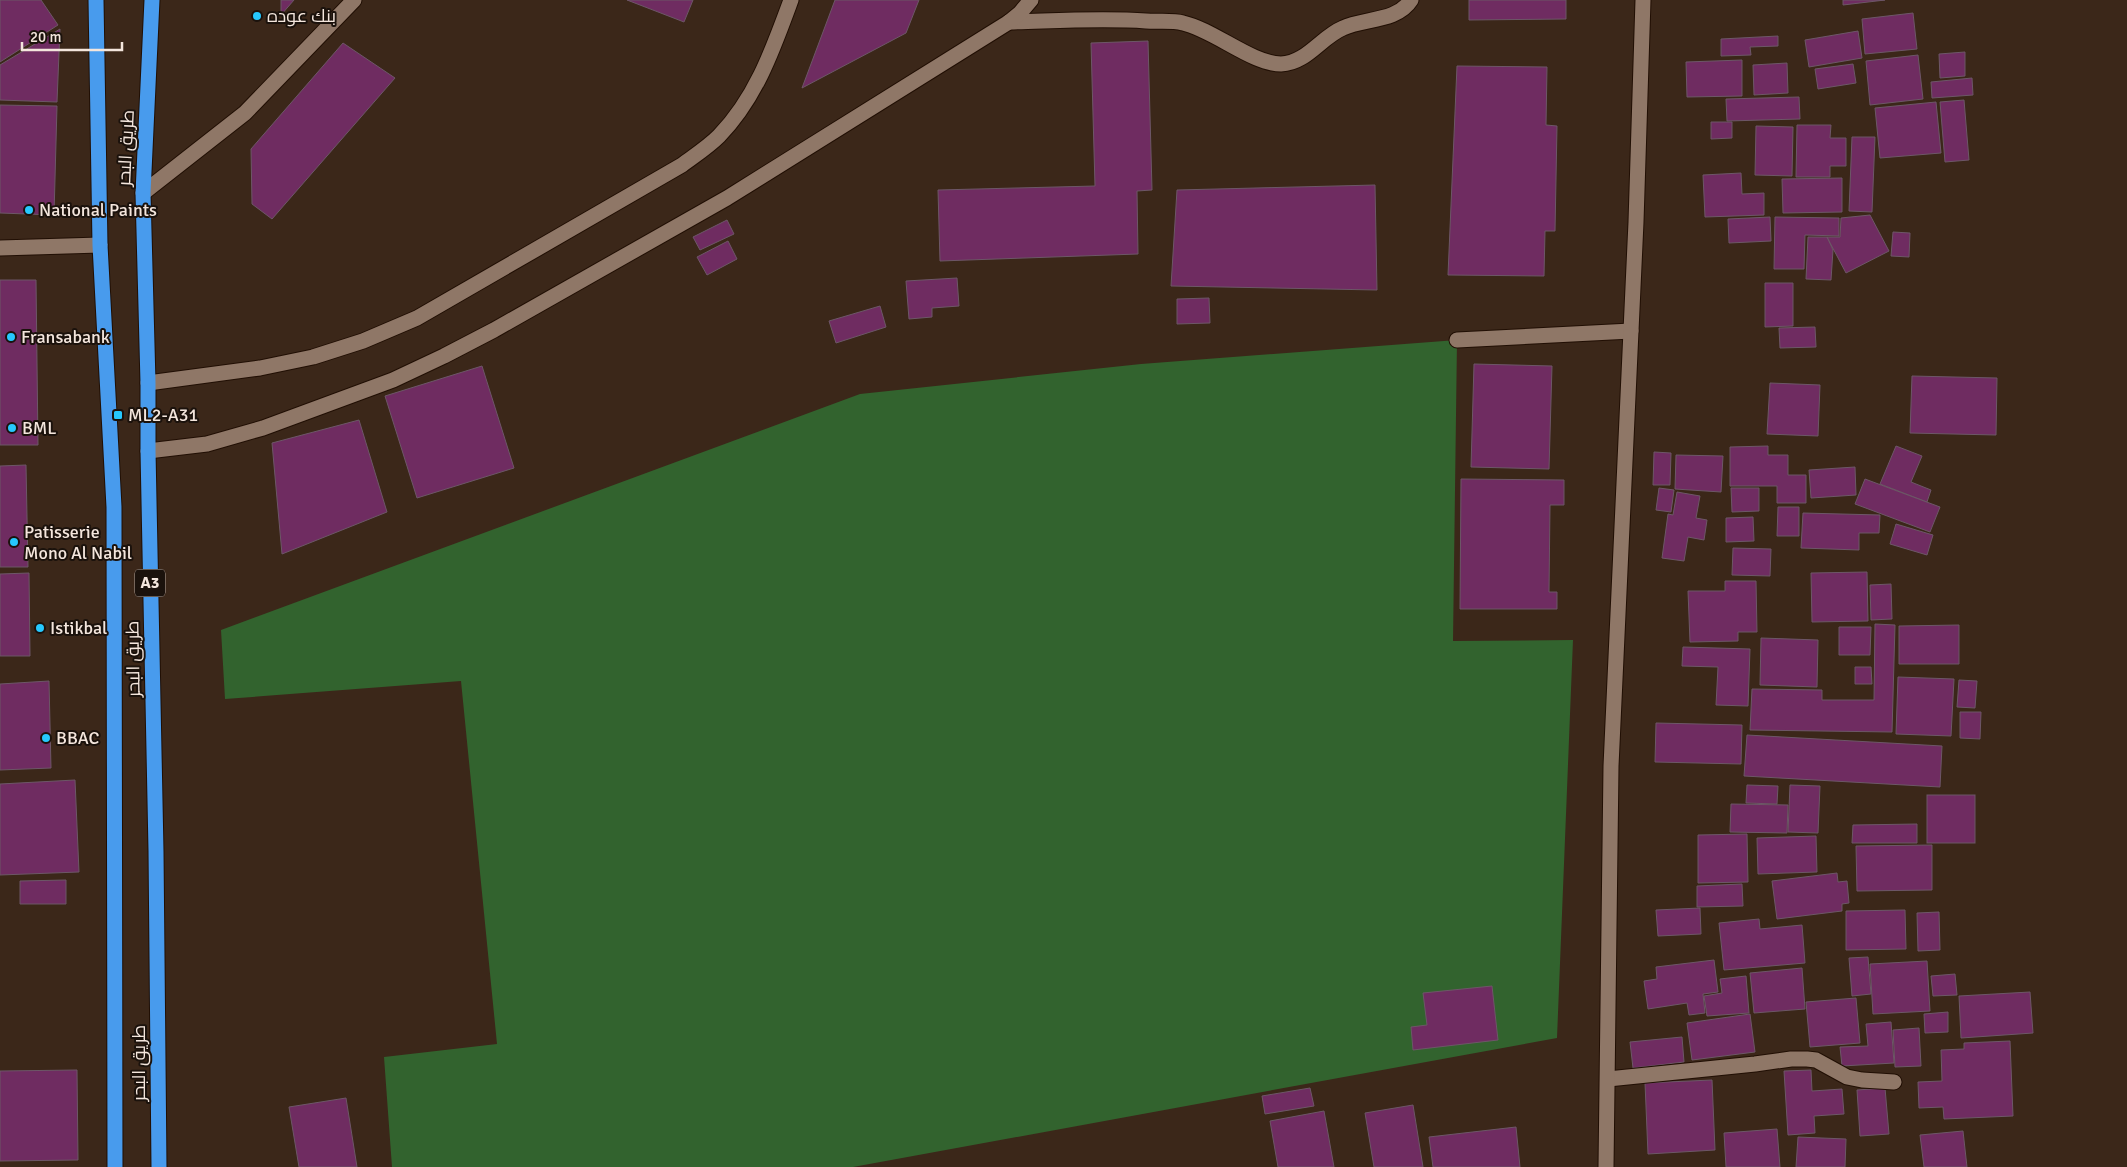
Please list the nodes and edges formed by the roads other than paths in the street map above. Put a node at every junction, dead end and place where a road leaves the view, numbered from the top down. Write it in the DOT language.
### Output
graph roads {
  1 [pos="96,0"];
  2 [pos="152,0"];
  3 [pos="354,0"];
  4 [pos="792,0"];
  5 [pos="1031,0"];
  6 [pos="1412,0"];
  7 [pos="1643,0"];
  8 [pos="1009,22"];
  9 [pos="143,193"];
  10 [pos="100,245"];
  11 [pos="0,248"];
  12 [pos="1631,331"];
  13 [pos="1457,340"];
  14 [pos="148,383"];
  15 [pos="148,451"];
  16 [pos="1608,1079"];
  17 [pos="1894,1082"];
  18 [pos="115,1167"];
  19 [pos="159,1167"];
  20 [pos="1606,1167"];
  1 -- 10 [label="highway, طريق البحر / A3"];
  2 -- 9 [label="highway, طريق البحر / A3"];
  3 -- 9 [label="street"];
  4 -- 14 [label="street"];
  5 -- 8 [label="street"];
  6 -- 8 [label="street"];
  7 -- 12 [label="street"];
  8 -- 15 [label="street"];
  9 -- 14 [label="highway, طريق البحر / A3"];
  10 -- 11 [label="street"];
  10 -- 18 [label="highway, طريق البحر / A3"];
  12 -- 13 [label="street"];
  12 -- 16 [label="street"];
  14 -- 15 [label="highway, طريق البحر / A3"];
  15 -- 19 [label="highway, طريق البحر / A3"];
  16 -- 17 [label="street"];
  16 -- 20 [label="street"];
}
